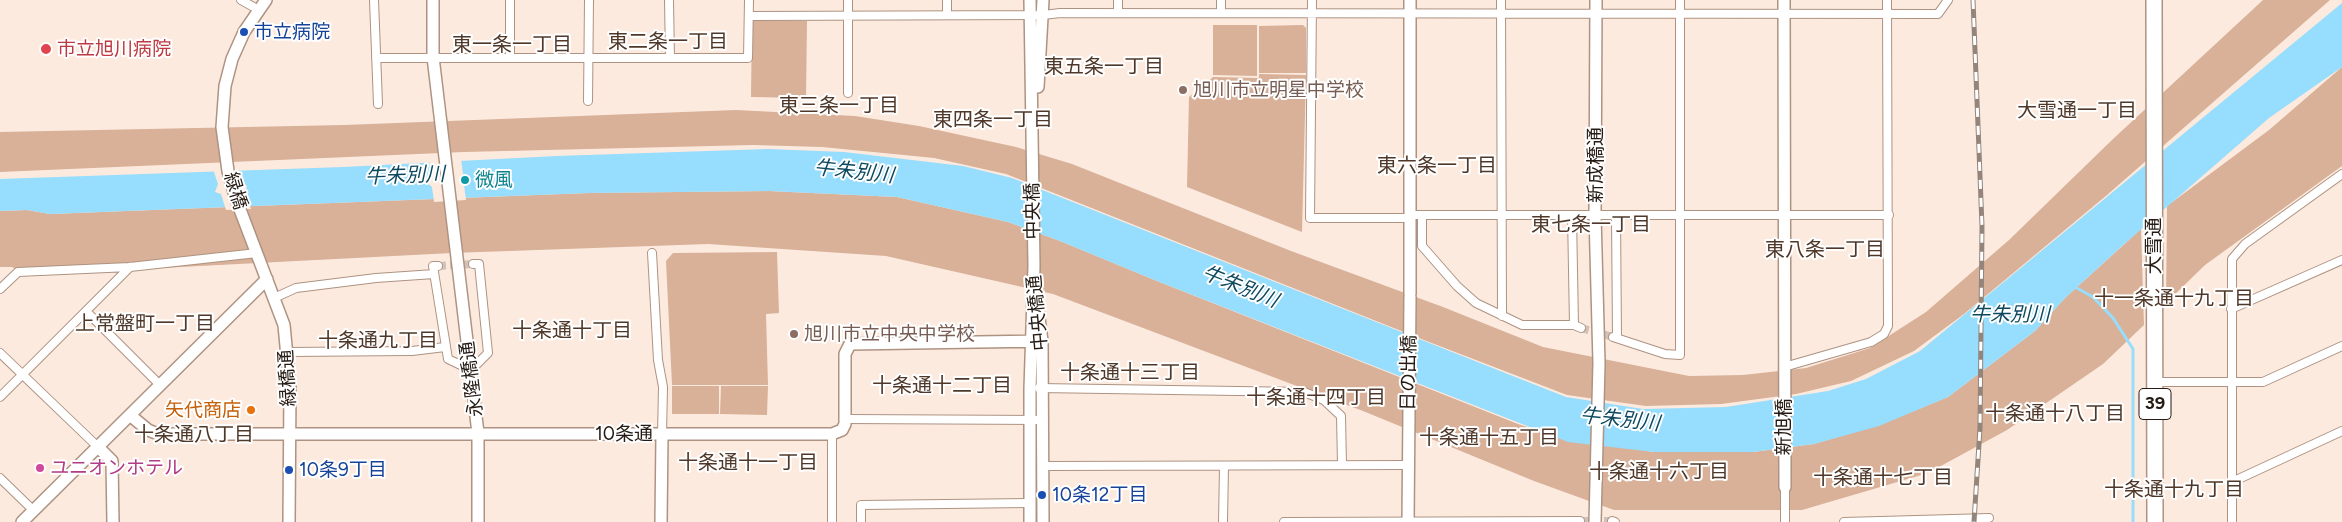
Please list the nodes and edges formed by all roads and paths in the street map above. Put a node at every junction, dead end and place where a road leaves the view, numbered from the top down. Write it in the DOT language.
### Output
graph roads {
  1 [pos="241,0"];
  2 [pos="266,0"];
  3 [pos="374,0"];
  4 [pos="433,0"];
  5 [pos="510,0"];
  6 [pos="589,0"];
  7 [pos="669,0"];
  8 [pos="749,0"];
  9 [pos="848,0"];
  10 [pos="947,0"];
  11 [pos="1030,0"];
  12 [pos="1043,0"];
  13 [pos="1118,0"];
  14 [pos="1221,0"];
  15 [pos="1312,0"];
  16 [pos="1410,0"];
  17 [pos="1501,0"];
  18 [pos="1596,0"];
  19 [pos="1680,0"];
  20 [pos="1784,0"];
  21 [pos="1888,0"];
  22 [pos="1948,0"];
  23 [pos="2154,0"];
  24 [pos="259,10"];
  25 [pos="1118,13"];
  26 [pos="1221,13"];
  27 [pos="1312,13"];
  28 [pos="1410,13"];
  29 [pos="1784,13"];
  30 [pos="1887,13"];
  31 [pos="1596,14"];
  32 [pos="1680,14"];
  33 [pos="947,15"];
  34 [pos="1030,15"];
  35 [pos="1043,15"];
  36 [pos="1501,15"];
  37 [pos="749,16"];
  38 [pos="848,16"];
  39 [pos="434,57"];
  40 [pos="376,58"];
  41 [pos="510,58"];
  42 [pos="589,58"];
  43 [pos="670,58"];
  44 [pos="848,93"];
  45 [pos="588,102"];
  46 [pos="378,104"];
  47 [pos="1032,156"];
  48 [pos="2341,178"];
  49 [pos="1422,215"];
  50 [pos="1502,215"];
  51 [pos="1572,215"];
  52 [pos="1595,215"];
  53 [pos="1616,215"];
  54 [pos="1784,215"];
  55 [pos="1889,215"];
  56 [pos="1410,216"];
  57 [pos="1681,216"];
  58 [pos="252,240"];
  59 [pos="257,253"];
  60 [pos="652,253"];
  61 [pos="2342,260"];
  62 [pos="473,264"];
  63 [pos="438,266"];
  64 [pos="1034,266"];
  65 [pos="130,267"];
  66 [pos="434,274"];
  67 [pos="267,279"];
  68 [pos="0,289"];
  69 [pos="274,298"];
  70 [pos="2231,309"];
  71 [pos="86,311"];
  72 [pos="1502,316"];
  73 [pos="1037,340"];
  74 [pos="2342,346"];
  75 [pos="445,347"];
  76 [pos="288,352"];
  77 [pos="0,353"];
  78 [pos="1784,367"];
  79 [pos="472,370"];
  80 [pos="22,375"];
  81 [pos="2154,382"];
  82 [pos="2231,383"];
  83 [pos="160,385"];
  84 [pos="1042,388"];
  85 [pos="1030,389"];
  86 [pos="0,397"];
  87 [pos="131,416"];
  88 [pos="846,419"];
  89 [pos="1030,420"];
  90 [pos="1042,420"];
  91 [pos="2342,431"];
  92 [pos="478,433"];
  93 [pos="290,434"];
  94 [pos="662,434"];
  95 [pos="832,434"];
  96 [pos="98,447"];
  97 [pos="1342,464"];
  98 [pos="1408,464"];
  99 [pos="1043,466"];
  100 [pos="1224,466"];
  101 [pos="0,478"];
  102 [pos="2232,482"];
  103 [pos="1785,487"];
  104 [pos="1030,503"];
  105 [pos="34,511"];
  106 [pos="1989,518"];
  107 [pos="1576,521"];
  108 [pos="22,522"];
  109 [pos="113,522"];
  110 [pos="289,522"];
  111 [pos="478,522"];
  112 [pos="661,522"];
  113 [pos="832,522"];
  114 [pos="861,522"];
  115 [pos="1030,522"];
  116 [pos="1042,522"];
  117 [pos="1223,522"];
  118 [pos="1284,522"];
  119 [pos="1408,522"];
  120 [pos="1597,522"];
  121 [pos="1785,522"];
  122 [pos="1844,522"];
  123 [pos="2156,522"];
  124 [pos="2232,522"];
  1 -- 24 [label="street"];
  2 -- 24 [label="street"];
  3 -- 40 [label="street"];
  4 -- 39 [label="street"];
  5 -- 41 [label="street"];
  6 -- 42 [label="street"];
  7 -- 43 [label="street"];
  8 -- 37 [label="street"];
  9 -- 38 [label="street"];
  10 -- 33 [label="street"];
  11 -- 34 [label="street"];
  12 -- 35 [label="street"];
  13 -- 25 [label="street"];
  14 -- 26 [label="street"];
  15 -- 27 [label="street"];
  16 -- 28 [label="street, 日の出橋"];
  17 -- 36 [label="street"];
  18 -- 31 [label="street, 新成橋通"];
  19 -- 32 [label="street"];
  20 -- 29 [label="street, 新旭橋"];
  21 -- 30 [label="street"];
  22 -- 30 [label="street"];
  23 -- 81 [label="highway, 大雪通 / 39"];
  24 -- 58 [label="street, 緑橋"];
  25 -- 26 [label="street"];
  25 -- 35 [label="street"];
  26 -- 27 [label="street"];
  27 -- 28 [label="street"];
  27 -- 56 [label="street"];
  28 -- 36 [label="street"];
  28 -- 56 [label="street, 日の出橋"];
  29 -- 30 [label="street"];
  29 -- 32 [label="street"];
  29 -- 54 [label="street, 新旭橋"];
  30 -- 55 [label="street"];
  31 -- 32 [label="street"];
  31 -- 36 [label="street"];
  31 -- 52 [label="street, 新成橋通"];
  32 -- 57 [label="street"];
  33 -- 34 [label="street"];
  33 -- 38 [label="street"];
  34 -- 35 [label="street"];
  34 -- 47 [label="street"];
  35 -- 47 [label="street"];
  36 -- 50 [label="street"];
  37 -- 38 [label="street"];
  37 -- 43 [label="street"];
  38 -- 44 [label="street"];
  39 -- 40 [label="street"];
  39 -- 41 [label="street"];
  39 -- 79 [label="street, 永隆橋通"];
  40 -- 46 [label="street"];
  41 -- 42 [label="street"];
  42 -- 43 [label="street"];
  42 -- 45 [label="street"];
  47 -- 64 [label="street, 中央橋"];
  48 -- 70 [label="street"];
  49 -- 50 [label="street"];
  49 -- 56 [label="street"];
  49 -- 72 [label="street"];
  50 -- 51 [label="street"];
  50 -- 72 [label="street"];
  51 -- 52 [label="street"];
  51 -- 72 [label="street"];
  52 -- 53 [label="street"];
  52 -- 120 [label="street, 新成橋通"];
  53 -- 57 [label="street"];
  53 -- 57 [label="street"];
  54 -- 55 [label="street"];
  54 -- 57 [label="street"];
  54 -- 78 [label="street, 新旭橋"];
  55 -- 78 [label="street"];
  56 -- 98 [label="street, 日の出橋"];
  58 -- 59 [label="street, 緑橋通"];
  59 -- 65 [label="street"];
  59 -- 67 [label="street, 緑橋通"];
  60 -- 94 [label="street"];
  61 -- 70 [label="street"];
  62 -- 79 [label="street"];
  63 -- 66 [label="street"];
  64 -- 73 [label="street, 中央橋通"];
  65 -- 68 [label="street"];
  65 -- 71 [label="street"];
  66 -- 69 [label="street"];
  66 -- 75 [label="street"];
  67 -- 69 [label="street, 緑橋通"];
  67 -- 83 [label="street"];
  69 -- 76 [label="street, 緑橋通"];
  70 -- 82 [label="street"];
  71 -- 80 [label="street"];
  71 -- 83 [label="street"];
  73 -- 84 [label="street, 中央橋通"];
  73 -- 85 [label="street, 中央橋通"];
  73 -- 88 [label="street"];
  74 -- 82 [label="street"];
  75 -- 76 [label="street"];
  75 -- 79 [label="street"];
  76 -- 93 [label="street, 緑橋通"];
  77 -- 80 [label="street"];
  78 -- 103 [label="street, 新旭橋"];
  79 -- 92 [label="street, 永隆橋通"];
  80 -- 86 [label="street"];
  80 -- 96 [label="street"];
  81 -- 82 [label="street"];
  81 -- 123 [label="highway, 大雪通 / 39"];
  82 -- 102 [label="street"];
  83 -- 87 [label="street"];
  84 -- 85 [label="street"];
  84 -- 90 [label="street, 中央橋通"];
  84 -- 97 [label="street"];
  85 -- 89 [label="street, 中央橋通"];
  87 -- 93 [label="street, 10条通"];
  87 -- 96 [label="street"];
  88 -- 89 [label="street"];
  88 -- 95 [label="street"];
  89 -- 90 [label="street"];
  89 -- 104 [label="street, 中央橋通"];
  90 -- 99 [label="street, 中央橋通"];
  91 -- 102 [label="street"];
  92 -- 93 [label="street, 10条通"];
  92 -- 94 [label="street, 10条通"];
  92 -- 111 [label="street, 永隆橋通"];
  93 -- 110 [label="street, 緑橋通"];
  94 -- 95 [label="street, 10条通"];
  94 -- 112 [label="street"];
  95 -- 113 [label="street"];
  96 -- 105 [label="street"];
  96 -- 109 [label="street"];
  97 -- 98 [label="street"];
  97 -- 100 [label="street"];
  98 -- 119 [label="street, 日の出橋"];
  99 -- 100 [label="street"];
  99 -- 116 [label="street, 中央橋通"];
  100 -- 117 [label="street"];
  101 -- 105 [label="street"];
  102 -- 124 [label="street"];
  103 -- 121 [label="street"];
  104 -- 114 [label="street"];
  104 -- 115 [label="street, 中央橋通"];
  105 -- 108 [label="street"];
  106 -- 122 [label="street"];
  107 -- 119 [label="street"];
  118 -- 119 [label="street"];
}
